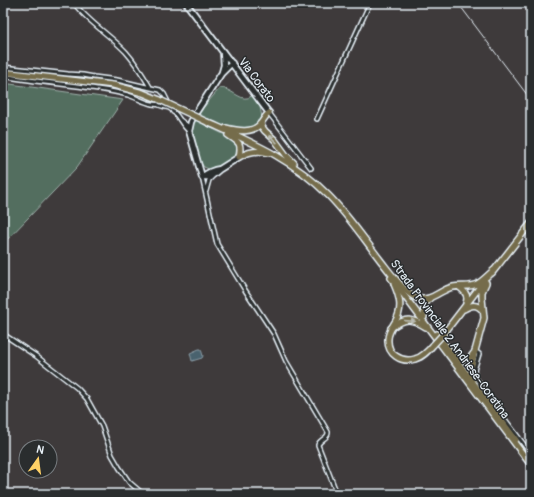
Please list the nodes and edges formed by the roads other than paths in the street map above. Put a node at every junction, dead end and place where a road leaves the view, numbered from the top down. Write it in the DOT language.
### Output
graph roads {
  1 [pos="74,3"];
  2 [pos="186,3"];
  3 [pos="370,3"];
  4 [pos="222,51"];
  5 [pos="232,63"];
  6 [pos="224,65"];
  7 [pos="3,67"];
  8 [pos="3,72"];
  9 [pos="221,74"];
  10 [pos="3,78"];
  11 [pos="151,88"];
  12 [pos="167,99"];
  13 [pos="159,102"];
  14 [pos="173,112"];
  15 [pos="269,112"];
  16 [pos="317,119"];
  17 [pos="179,120"];
  18 [pos="192,120"];
  19 [pos="183,122"];
  20 [pos="209,123"];
  21 [pos="261,123"];
  22 [pos="219,128"];
  23 [pos="189,129"];
  24 [pos="239,157"];
  25 [pos="281,158"];
  26 [pos="197,161"];
  27 [pos="311,168"];
  28 [pos="212,172"];
  29 [pos="306,175"];
  30 [pos="202,177"];
  31 [pos="206,193"];
  32 [pos="531,223"];
  33 [pos="494,270"];
  34 [pos="392,277"];
  35 [pos="458,286"];
  36 [pos="430,298"];
  37 [pos="462,310"];
  38 [pos="484,313"];
  39 [pos="424,317"];
  40 [pos="391,328"];
  41 [pos="428,329"];
  42 [pos="3,334"];
  43 [pos="475,352"];
  44 [pos="454,356"];
  45 [pos="473,382"];
  46 [pos="531,444"];
  47 [pos="527,448"];
  48 [pos="531,454"];
  49 [pos="531,460"];
  50 [pos="531,465"];
  51 [pos="143,494"];
  52 [pos="337,494"];
  1 -- 11 [label="street"];
  2 -- 4 [label="main road, Via Corato"];
  3 -- 16 [label="street"];
  4 -- 5 [label="main road, Via Corato"];
  4 -- 6 [label="main road"];
  5 -- 6 [label="main road"];
  5 -- 9 [label="main road"];
  5 -- 15 [label="main road, Via Corato"];
  6 -- 9 [label="main road"];
  7 -- 11 [label="street"];
  8 -- 13 [label="main road, Strada Provinciale 2 Andriese-Coratina"];
  9 -- 18 [label="main road"];
  10 -- 13 [label="street"];
  11 -- 12 [label="street"];
  12 -- 13 [label="street"];
  12 -- 14 [label="street"];
  13 -- 14 [label="street"];
  13 -- 20 [label="main road, Strada Provinciale 2 Andriese-Coratina, bridge"];
  14 -- 17 [label="street"];
  15 -- 21 [label="main road"];
  15 -- 27 [label="street, Via Corato"];
  17 -- 19 [label="street"];
  17 -- 23 [label="street"];
  18 -- 19 [label="street"];
  18 -- 23 [label="main road"];
  19 -- 23 [label="street"];
  20 -- 21 [label="main road"];
  20 -- 22 [label="main road, Strada Provinciale 2 Andriese-Coratina"];
  29 -- 21 [label="main road, one-way"];
  22 -- 24 [label="main road"];
  22 -- 25 [label="main road, Strada Provinciale 2 Andriese-Coratina"];
  23 -- 26 [label="main road"];
  24 -- 25 [label="main road"];
  24 -- 28 [label="main road"];
  25 -- 29 [label="main road, Strada Provinciale 2 Andriese-Coratina"];
  26 -- 28 [label="main road"];
  26 -- 30 [label="main road"];
  28 -- 30 [label="main road"];
  28 -- 31 [label="street"];
  29 -- 34 [label="main road, Strada Provinciale 2 Andriese-Coratina"];
  30 -- 31 [label="street"];
  31 -- 52 [label="street"];
  32 -- 33 [label="main road"];
  33 -- 35 [label="main road"];
  33 -- 37 [label="main road"];
  33 -- 38 [label="main road"];
  34 -- 36 [label="main road"];
  34 -- 39 [label="main road, Strada Provinciale 2 Andriese-Coratina"];
  34 -- 40 [label="main road"];
  34 -- 41 [label="main road, Strada Provinciale 2 Andriese-Coratina"];
  35 -- 36 [label="main road"];
  35 -- 37 [label="main road"];
  36 -- 39 [label="main road"];
  37 -- 38 [label="main road"];
  37 -- 40 [label="main road, bridge"];
  38 -- 43 [label="main road"];
  39 -- 44 [label="main road, Strada Provinciale 2 Andriese-Coratina"];
  40 -- 41 [label="main road, one-way"];
  41 -- 50 [label="main road, Strada Provinciale 2 Andriese-Coratina"];
  42 -- 51 [label="street"];
  43 -- 44 [label="main road"];
  43 -- 45 [label="main road"];
  43 -- 47 [label="street"];
  44 -- 45 [label="main road, Strada Provinciale 2 Andriese-Coratina"];
  45 -- 49 [label="main road, Strada Provinciale 2 Andriese-Coratina"];
  46 -- 47 [label="street"];
  47 -- 48 [label="street"];
}
